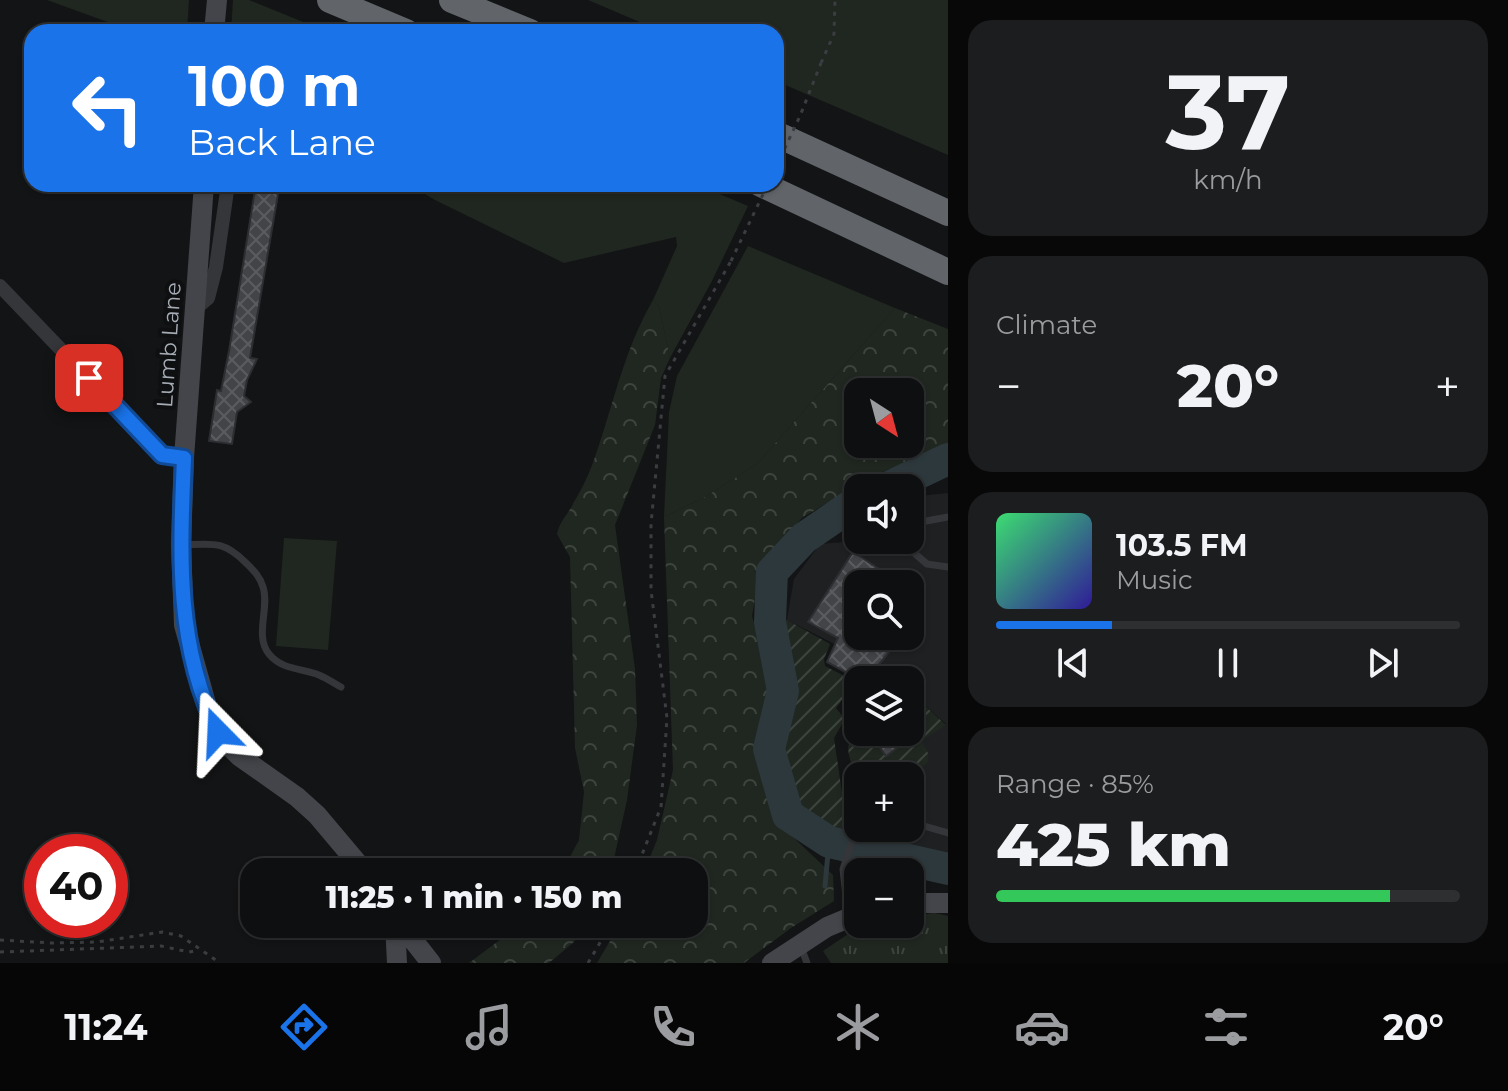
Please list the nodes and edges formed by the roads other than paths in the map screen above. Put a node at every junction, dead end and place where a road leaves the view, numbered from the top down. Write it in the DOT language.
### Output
graph roads {
  1 [pos="217,0"];
  2 [pos="330,0"];
  3 [pos="452,0"];
  4 [pos="215,24"];
  5 [pos="387,24"];
  6 [pos="510,24"];
  7 [pos="784,138"];
  8 [pos="203,192"];
  9 [pos="227,192"];
  10 [pos="778,192"];
  11 [pos="948,213"];
  12 [pos="948,272"];
  13 [pos="0,286"];
  14 [pos="196,308"];
  15 [pos="184,458"];
  16 [pos="948,517"];
  17 [pos="924,521"];
  18 [pos="181,545"];
  19 [pos="915,554"];
  20 [pos="948,567"];
  21 [pos="341,687"];
  22 [pos="924,826"];
  23 [pos="948,833"];
  24 [pos="353,858"];
  25 [pos="924,903"];
  26 [pos="948,903"];
  27 [pos="844,922"];
  28 [pos="396,938"];
  29 [pos="410,938"];
  30 [pos="804,954"];
  31 [pos="397,963"];
  32 [pos="431,963"];
  33 [pos="772,963"];
  1 -- 4 [label="street"];
  2 -- 5 [label="highway"];
  3 -- 6 [label="highway"];
  7 -- 11 [label="highway"];
  8 -- 14 [label="street, Lumb Lane"];
  9 -- 14 [label="street"];
  10 -- 12 [label="highway"];
  13 -- 15 [label="street"];
  14 -- 15 [label="street, Lumb Lane"];
  15 -- 18 [label="street, Lumb Lane"];
  16 -- 17 [label="lane"];
  18 -- 21 [label="lane"];
  18 -- 24 [label="street, Lumb Lane"];
  19 -- 20 [label="lane"];
  22 -- 23 [label="lane"];
  25 -- 26 [label="street"];
  27 -- 30 [label="street"];
  28 -- 31 [label="street"];
  29 -- 32 [label="street"];
  30 -- 33 [label="street"];
}
